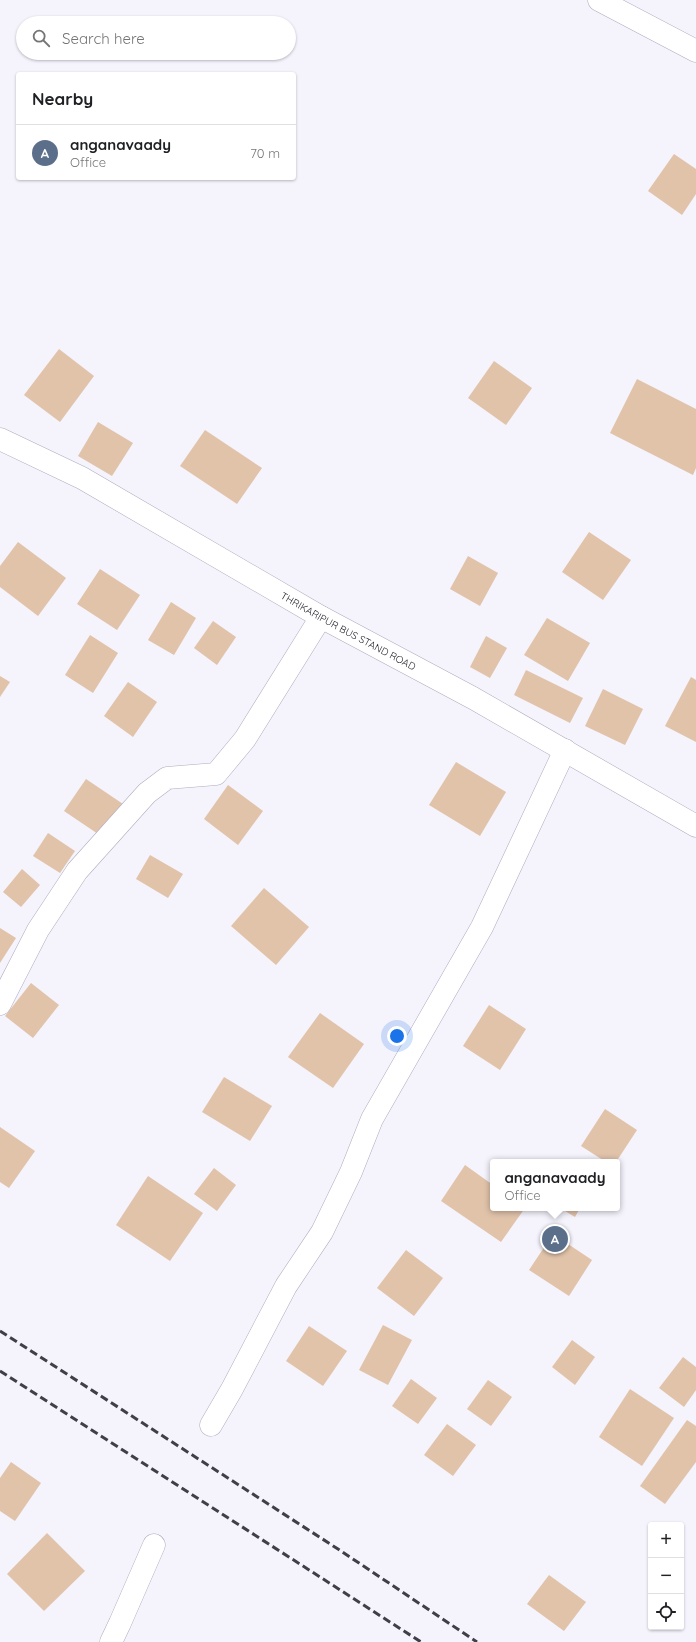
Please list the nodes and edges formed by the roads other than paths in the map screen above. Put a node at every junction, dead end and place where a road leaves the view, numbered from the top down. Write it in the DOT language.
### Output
graph roads {
  1 [pos="601,0"];
  2 [pos="696,51"];
  3 [pos="0,439"];
  4 [pos="321,617"];
  5 [pos="565,750"];
  6 [pos="696,826"];
  7 [pos="0,1004"];
  8 [pos="210,1425"];
  9 [pos="154,1545"];
  10 [pos="110,1642"];
  1 -- 2 [label="street"];
  3 -- 4 [label="street, THRIKARIPUR BUS STAND ROAD"];
  4 -- 5 [label="street, THRIKARIPUR BUS STAND ROAD"];
  4 -- 7 [label="street"];
  5 -- 6 [label="street, THRIKARIPUR BUS STAND ROAD"];
  5 -- 8 [label="street"];
  9 -- 10 [label="street"];
}
